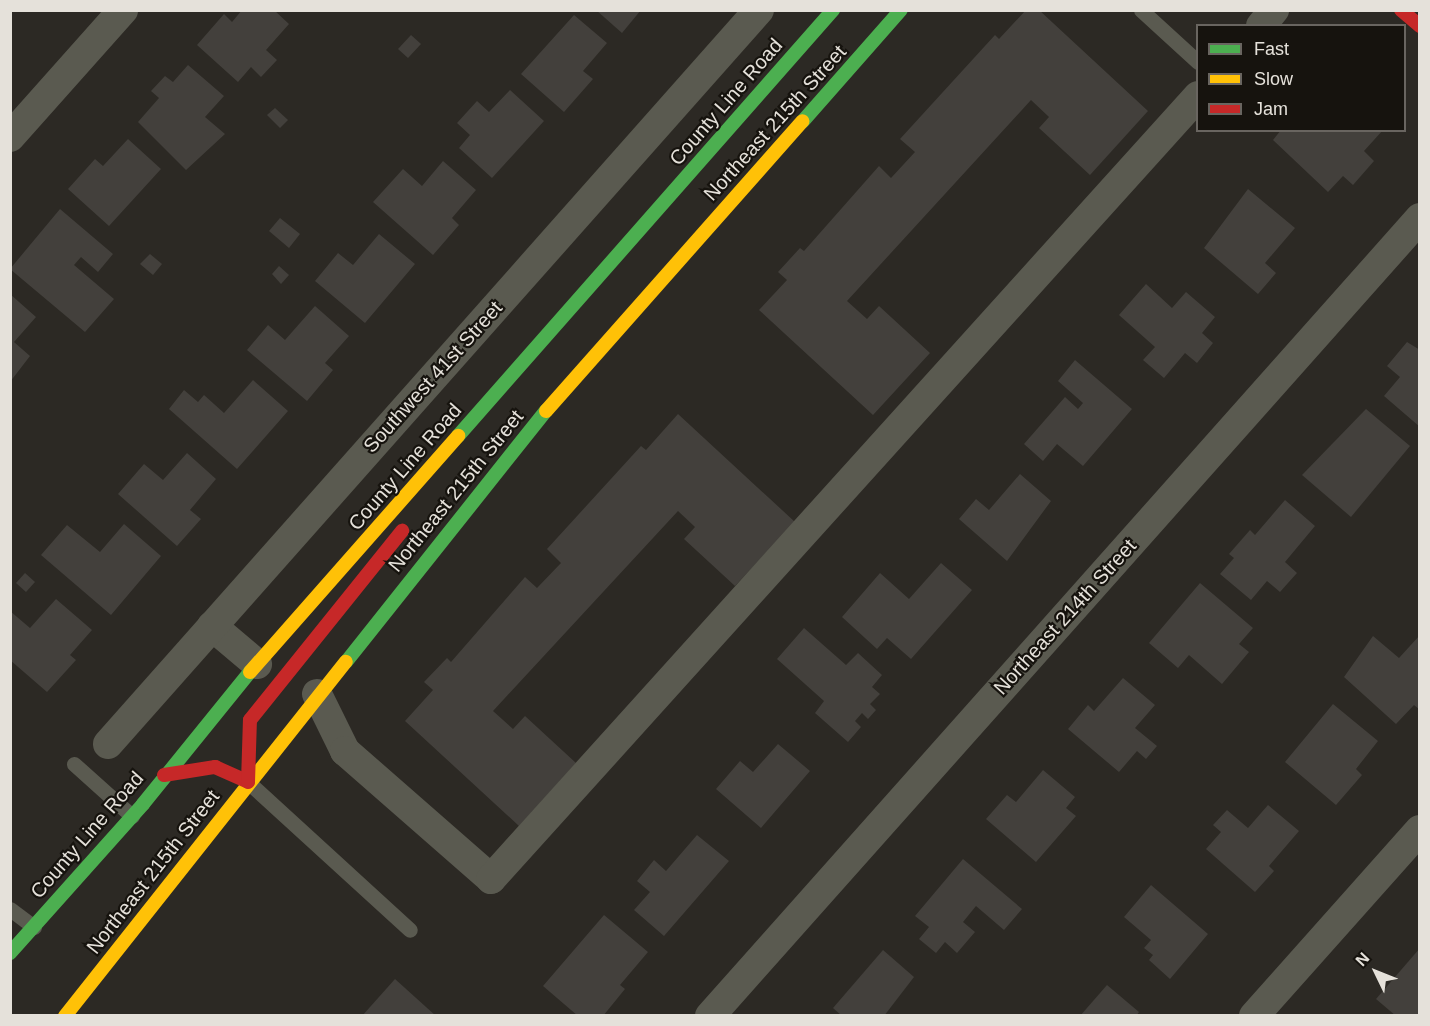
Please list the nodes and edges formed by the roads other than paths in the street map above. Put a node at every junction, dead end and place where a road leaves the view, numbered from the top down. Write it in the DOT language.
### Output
graph roads {
  1 [pos="123,10"];
  2 [pos="759,10"];
  3 [pos="833,10"];
  4 [pos="901,10"];
  5 [pos="1141,10"];
  6 [pos="1274,10"];
  7 [pos="1401,10"];
  8 [pos="1263,24"];
  9 [pos="1419,26"];
  10 [pos="1196,61"];
  11 [pos="1196,97"];
  12 [pos="10,137"];
  13 [pos="1419,218"];
  14 [pos="462,432"];
  15 [pos="458,462"];
  16 [pos="414,516"];
  17 [pos="212,626"];
  18 [pos="257,664"];
  19 [pos="317,694"];
  20 [pos="108,744"];
  21 [pos="74,764"];
  22 [pos="164,775"];
  23 [pos="248,782"];
  24 [pos="132,816"];
  25 [pos="1419,830"];
  26 [pos="10,909"];
  27 [pos="34,927"];
  28 [pos="410,930"];
  29 [pos="10,953"];
  30 [pos="65,1016"];
  31 [pos="710,1016"];
  32 [pos="1254,1016"];
  1 -- 12 [label="street"];
  2 -- 17 [label="street, Southwest 41st Street"];
  3 -- 14 [label="street, County Line Road"];
  4 -- 19 [label="street, Northeast 215th Street"];
  5 -- 10 [label="lane"];
  6 -- 8 [label="street"];
  7 -- 9 [label="street"];
  11 -- 19 [label="street"];
  13 -- 31 [label="street, Northeast 214th Street"];
  14 -- 15 [label="street"];
  14 -- 18 [label="street, County Line Road"];
  16 -- 23 [label="street"];
  17 -- 18 [label="street"];
  17 -- 20 [label="street, Southwest 41st Street"];
  18 -- 22 [label="street, County Line Road"];
  19 -- 23 [label="street, Northeast 215th Street"];
  21 -- 24 [label="lane"];
  22 -- 23 [label="street"];
  22 -- 24 [label="street, County Line Road"];
  23 -- 28 [label="lane"];
  23 -- 30 [label="street, Northeast 215th Street"];
  24 -- 27 [label="street, County Line Road"];
  25 -- 32 [label="street"];
  26 -- 27 [label="lane"];
  27 -- 29 [label="street, County Line Road"];
}
